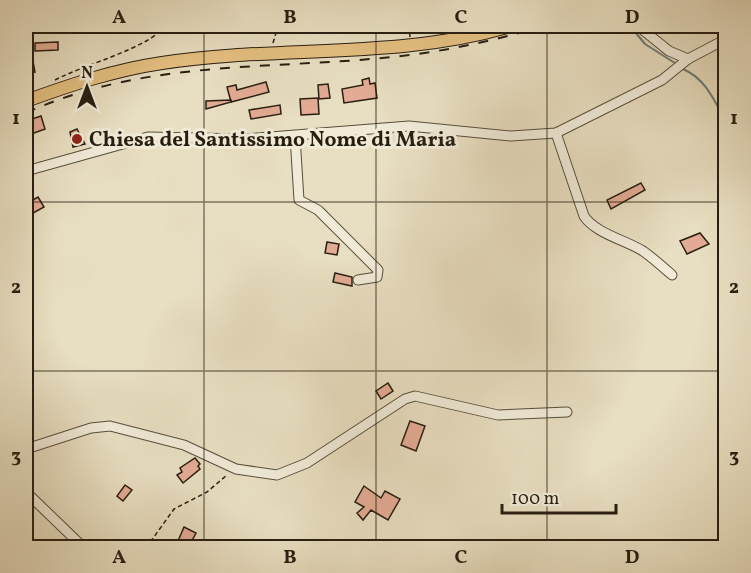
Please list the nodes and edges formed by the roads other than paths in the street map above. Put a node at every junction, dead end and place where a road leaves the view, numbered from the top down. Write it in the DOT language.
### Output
graph roads {
  1 [pos="511,26"];
  2 [pos="638,26"];
  3 [pos="726,39"];
  4 [pos="683,64"];
  5 [pos="26,101"];
  6 [pos="556,133"];
  7 [pos="295,136"];
  8 [pos="26,171"];
  9 [pos="672,275"];
  10 [pos="358,280"];
  11 [pos="567,412"];
  12 [pos="26,449"];
  13 [pos="26,492"];
  14 [pos="84,548"];
  1 -- 5 [label="main road"];
  2 -- 4 [label="street"];
  3 -- 4 [label="street"];
  4 -- 6 [label="street"];
  6 -- 7 [label="street"];
  6 -- 9 [label="street"];
  7 -- 8 [label="street"];
  7 -- 10 [label="street"];
  11 -- 12 [label="street"];
  13 -- 14 [label="street"];
}
